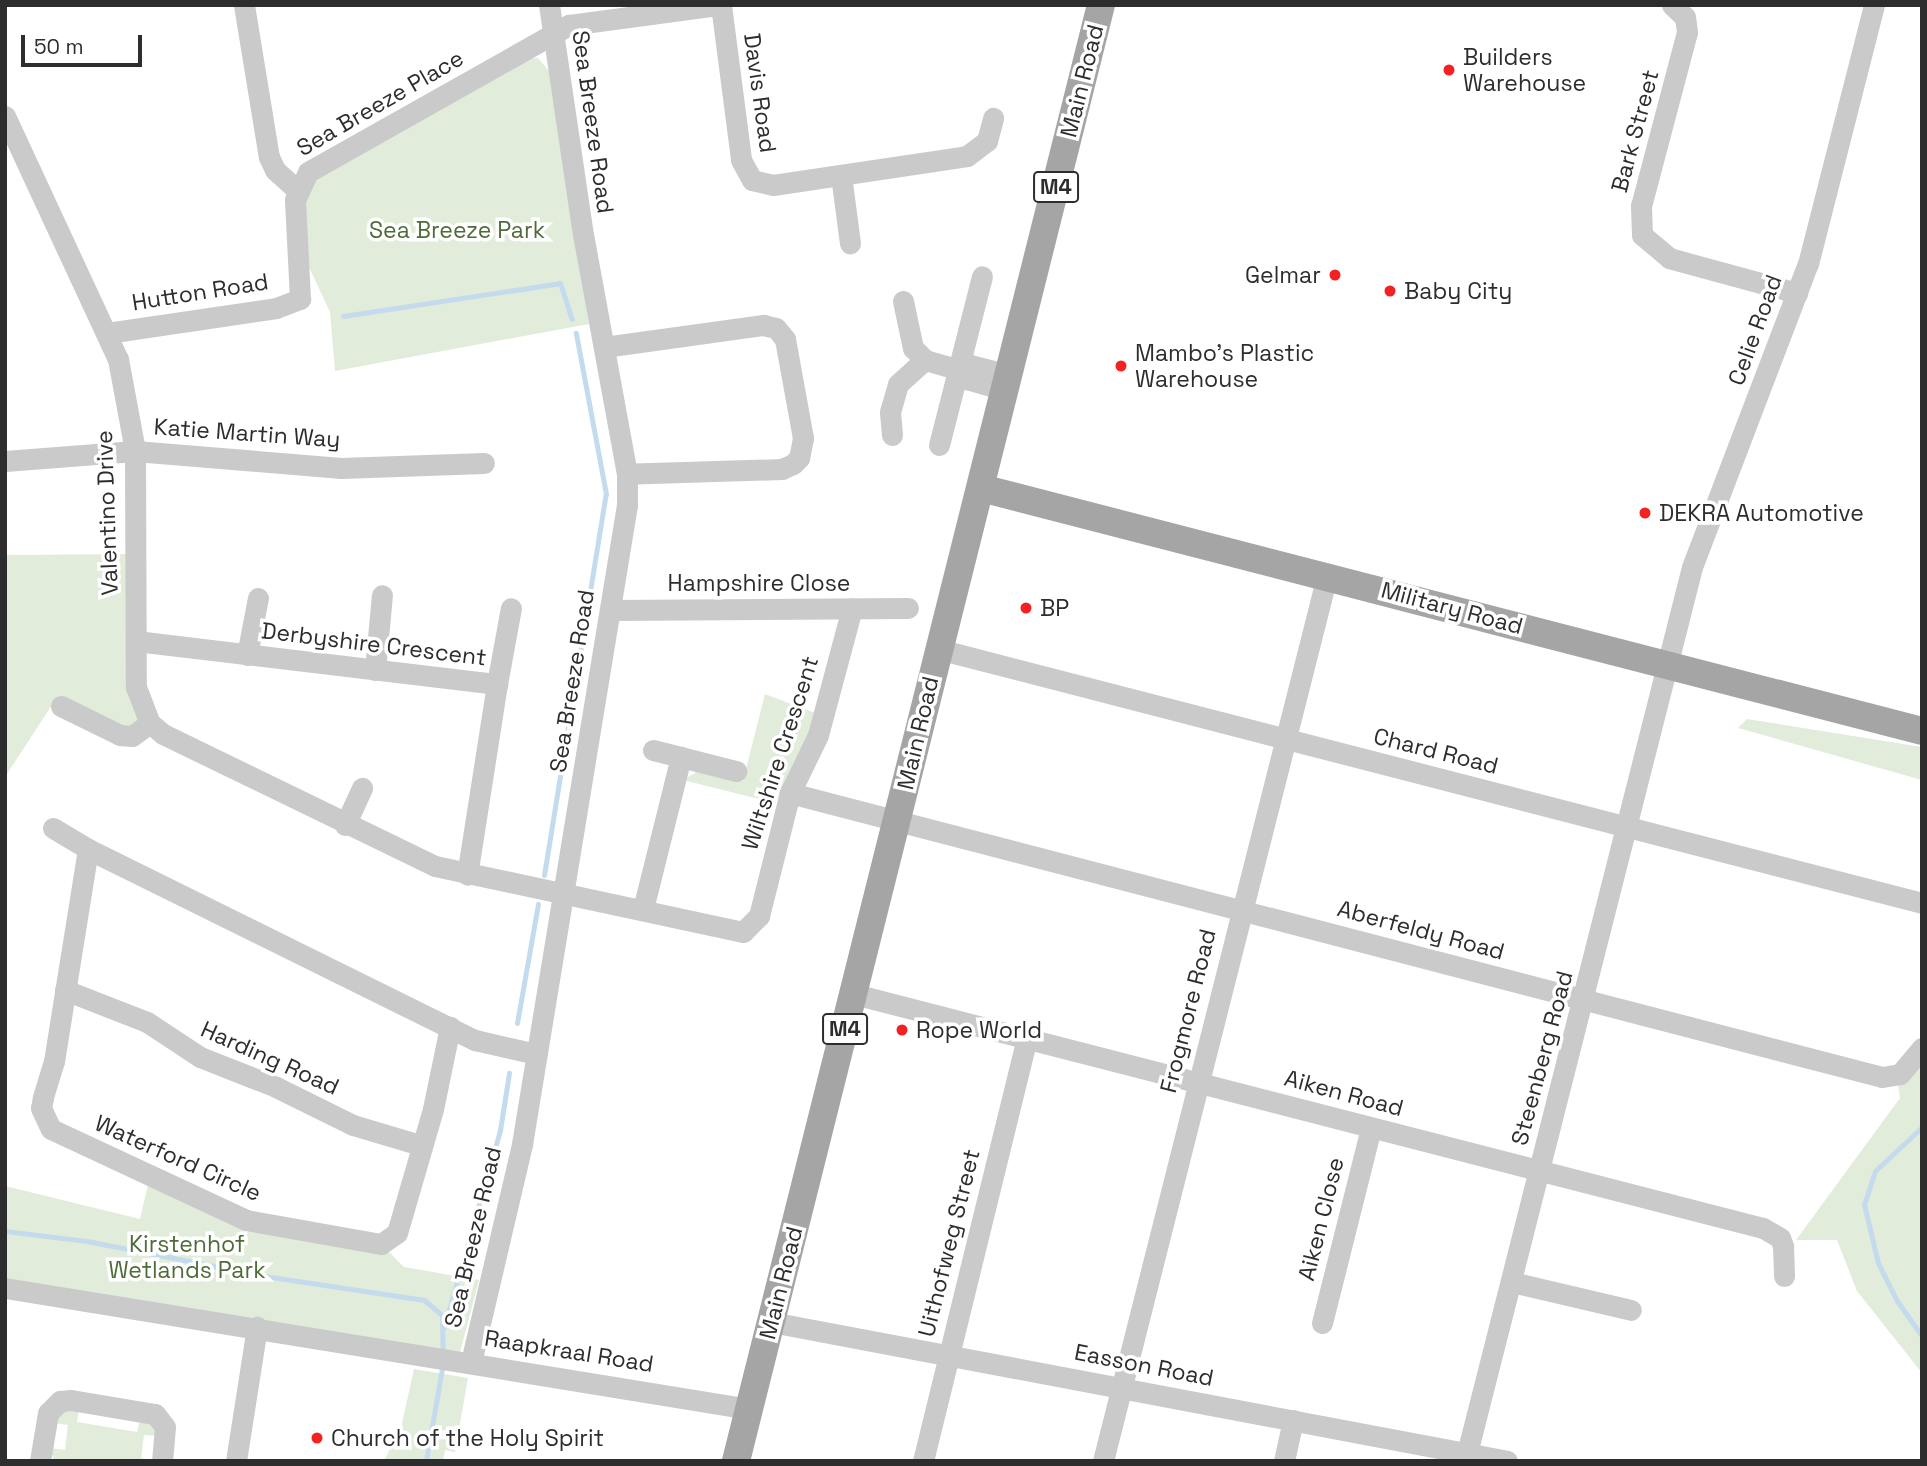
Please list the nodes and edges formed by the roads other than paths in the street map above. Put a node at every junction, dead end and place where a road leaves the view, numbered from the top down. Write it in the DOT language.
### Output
graph roads {
  1 [pos="244,5"];
  2 [pos="549,5"];
  3 [pos="719,5"];
  4 [pos="1101,5"];
  5 [pos="1672,5"];
  6 [pos="1874,5"];
  7 [pos="553,33"];
  8 [pos="5,116"];
  9 [pos="993,118"];
  10 [pos="841,175"];
  11 [pos="297,190"];
  12 [pos="850,243"];
  13 [pos="982,276"];
  14 [pos="1797,293"];
  15 [pos="300,299"];
  16 [pos="903,300"];
  17 [pos="107,333"];
  18 [pos="604,347"];
  19 [pos="925,359"];
  20 [pos="960,370"];
  21 [pos="1007,383"];
  22 [pos="892,435"];
  23 [pos="939,445"];
  24 [pos="135,451"];
  25 [pos="5,461"];
  26 [pos="484,463"];
  27 [pos="627,474"];
  28 [pos="981,488"];
  29 [pos="1327,576"];
  30 [pos="382,595"];
  31 [pos="258,598"];
  32 [pos="511,607"];
  33 [pos="852,608"];
  34 [pos="908,608"];
  35 [pos="610,610"];
  36 [pos="136,641"];
  37 [pos="938,649"];
  38 [pos="247,655"];
  39 [pos="1668,668"];
  40 [pos="375,670"];
  41 [pos="497,684"];
  42 [pos="61,706"];
  43 [pos="150,723"];
  44 [pos="1922,731"];
  45 [pos="1284,739"];
  46 [pos="653,750"];
  47 [pos="681,757"];
  48 [pos="736,771"];
  49 [pos="362,788"];
  50 [pos="790,793"];
  51 [pos="897,822"];
  52 [pos="345,825"];
  53 [pos="53,828"];
  54 [pos="1628,828"];
  55 [pos="88,849"];
  56 [pos="467,875"];
  57 [pos="563,893"];
  58 [pos="1922,903"];
  59 [pos="643,909"];
  60 [pos="1240,910"];
  61 [pos="65,990"];
  62 [pos="854,994"];
  63 [pos="1585,999"];
  64 [pos="450,1027"];
  65 [pos="1027,1038"];
  66 [pos="1922,1048"];
  67 [pos="536,1054"];
  68 [pos="1198,1081"];
  69 [pos="1371,1128"];
  70 [pos="420,1145"];
  71 [pos="1540,1170"];
  72 [pos="1784,1276"];
  73 [pos="1512,1282"];
  74 [pos="5,1288"];
  75 [pos="1631,1310"];
  76 [pos="771,1322"];
  77 [pos="1322,1323"];
  78 [pos="257,1327"];
  79 [pos="948,1353"];
  80 [pos="465,1361"];
  81 [pos="1120,1387"];
  82 [pos="750,1409"];
  83 [pos="1293,1420"];
  84 [pos="1466,1457"];
  85 [pos="40,1461"];
  86 [pos="162,1461"];
  87 [pos="236,1461"];
  88 [pos="736,1461"];
  89 [pos="923,1461"];
  90 [pos="1103,1461"];
  91 [pos="1284,1461"];
  92 [pos="1507,1461"];
  1 -- 11 [label="street"];
  2 -- 7 [label="street, Sea Breeze Road"];
  3 -- 7 [label="street, Sea Breeze Place"];
  3 -- 10 [label="street, Davis Road"];
  4 -- 21 [label="main road, Main Road / M4"];
  5 -- 14 [label="street, Bark Street"];
  6 -- 14 [label="street, Celie Road"];
  7 -- 11 [label="street, Sea Breeze Place"];
  7 -- 18 [label="street, Sea Breeze Road"];
  8 -- 17 [label="street, Valentino Drive"];
  9 -- 10 [label="street, Davis Road"];
  10 -- 12 [label="street"];
  11 -- 15 [label="street, Sea Breeze Place"];
  13 -- 20 [label="street"];
  14 -- 39 [label="street, Celie Road"];
  15 -- 17 [label="street, Hutton Road"];
  16 -- 19 [label="street"];
  17 -- 24 [label="street, Valentino Drive"];
  18 -- 27 [label="street, Sea Breeze Road"];
  18 -- 27 [label="street"];
  19 -- 20 [label="street"];
  19 -- 22 [label="street"];
  20 -- 21 [label="street"];
  20 -- 23 [label="street"];
  21 -- 28 [label="main road, Main Road / M4"];
  24 -- 25 [label="street, Katie Martin Way"];
  24 -- 26 [label="street, Katie Martin Way"];
  24 -- 36 [label="street, Valentino Drive"];
  27 -- 35 [label="street, Sea Breeze Road"];
  28 -- 29 [label="main road, Military Road"];
  28 -- 37 [label="main road, Main Road / M4"];
  29 -- 39 [label="main road, Military Road"];
  29 -- 45 [label="street, Frogmore Road"];
  30 -- 40 [label="street"];
  31 -- 38 [label="street"];
  32 -- 41 [label="street"];
  33 -- 34 [label="street, Hampshire Close"];
  33 -- 35 [label="street, Hampshire Close"];
  33 -- 50 [label="street, Wiltshire Crescent"];
  35 -- 57 [label="street, Sea Breeze Road"];
  36 -- 38 [label="street, Derbyshire Crescent"];
  36 -- 43 [label="street, Valentino Drive"];
  37 -- 45 [label="street, Chard Road"];
  37 -- 51 [label="main road, Main Road / M4"];
  38 -- 40 [label="street, Derbyshire Crescent"];
  39 -- 44 [label="main road, Military Road"];
  39 -- 54 [label="street, Steenberg Road"];
  40 -- 41 [label="street, Derbyshire Crescent"];
  41 -- 56 [label="street, Derbyshire Crescent"];
  42 -- 43 [label="street"];
  43 -- 52 [label="street"];
  45 -- 54 [label="street, Chard Road"];
  45 -- 60 [label="street, Frogmore Road"];
  46 -- 47 [label="street"];
  47 -- 48 [label="street"];
  47 -- 59 [label="street"];
  49 -- 52 [label="street"];
  50 -- 51 [label="street, Aberfeldy Road"];
  50 -- 59 [label="street, Wiltshire Crescent"];
  51 -- 60 [label="street, Aberfeldy Road"];
  51 -- 62 [label="main road, Main Road / M4"];
  52 -- 56 [label="street"];
  53 -- 55 [label="street"];
  54 -- 58 [label="street, Chard Road"];
  54 -- 63 [label="street, Steenberg Road"];
  55 -- 61 [label="street, Waterford Circle"];
  55 -- 64 [label="street"];
  56 -- 57 [label="street"];
  57 -- 59 [label="street, Wiltshire Crescent"];
  57 -- 67 [label="street, Sea Breeze Road"];
  60 -- 63 [label="street, Aberfeldy Road"];
  60 -- 68 [label="street, Frogmore Road"];
  61 -- 70 [label="street, Harding Road"];
  61 -- 70 [label="street, Waterford Circle"];
  62 -- 65 [label="street, Aiken Road"];
  62 -- 76 [label="main road, Main Road / M4"];
  63 -- 66 [label="street, Aberfeldy Road"];
  63 -- 71 [label="street, Steenberg Road"];
  64 -- 67 [label="street"];
  64 -- 70 [label="street, Waterford Circle"];
  65 -- 68 [label="street, Aiken Road"];
  65 -- 79 [label="street, Uithofweg Street"];
  67 -- 80 [label="street, Sea Breeze Road"];
  68 -- 69 [label="street, Aiken Road"];
  68 -- 81 [label="street, Frogmore Road"];
  69 -- 71 [label="street, Aiken Road"];
  69 -- 77 [label="street, Aiken Close"];
  71 -- 72 [label="street, Aiken Road"];
  71 -- 73 [label="street, Steenberg Road"];
  73 -- 75 [label="street"];
  73 -- 84 [label="street, Steenberg Road"];
  74 -- 78 [label="street, Raapkraal Road"];
  76 -- 79 [label="street, Easson Road"];
  76 -- 82 [label="main road, Main Road / M4"];
  78 -- 80 [label="street, Raapkraal Road"];
  78 -- 87 [label="street"];
  79 -- 81 [label="street, Easson Road"];
  79 -- 89 [label="street, Uithofweg Street"];
  80 -- 82 [label="street, Raapkraal Road"];
  81 -- 83 [label="street, Easson Road"];
  81 -- 90 [label="street, Frogmore Road"];
  82 -- 88 [label="main road, Main Road / M4"];
  83 -- 84 [label="street, Easson Road"];
  83 -- 91 [label="street"];
  84 -- 92 [label="street, Easson Road"];
  85 -- 86 [label="street"];
}
